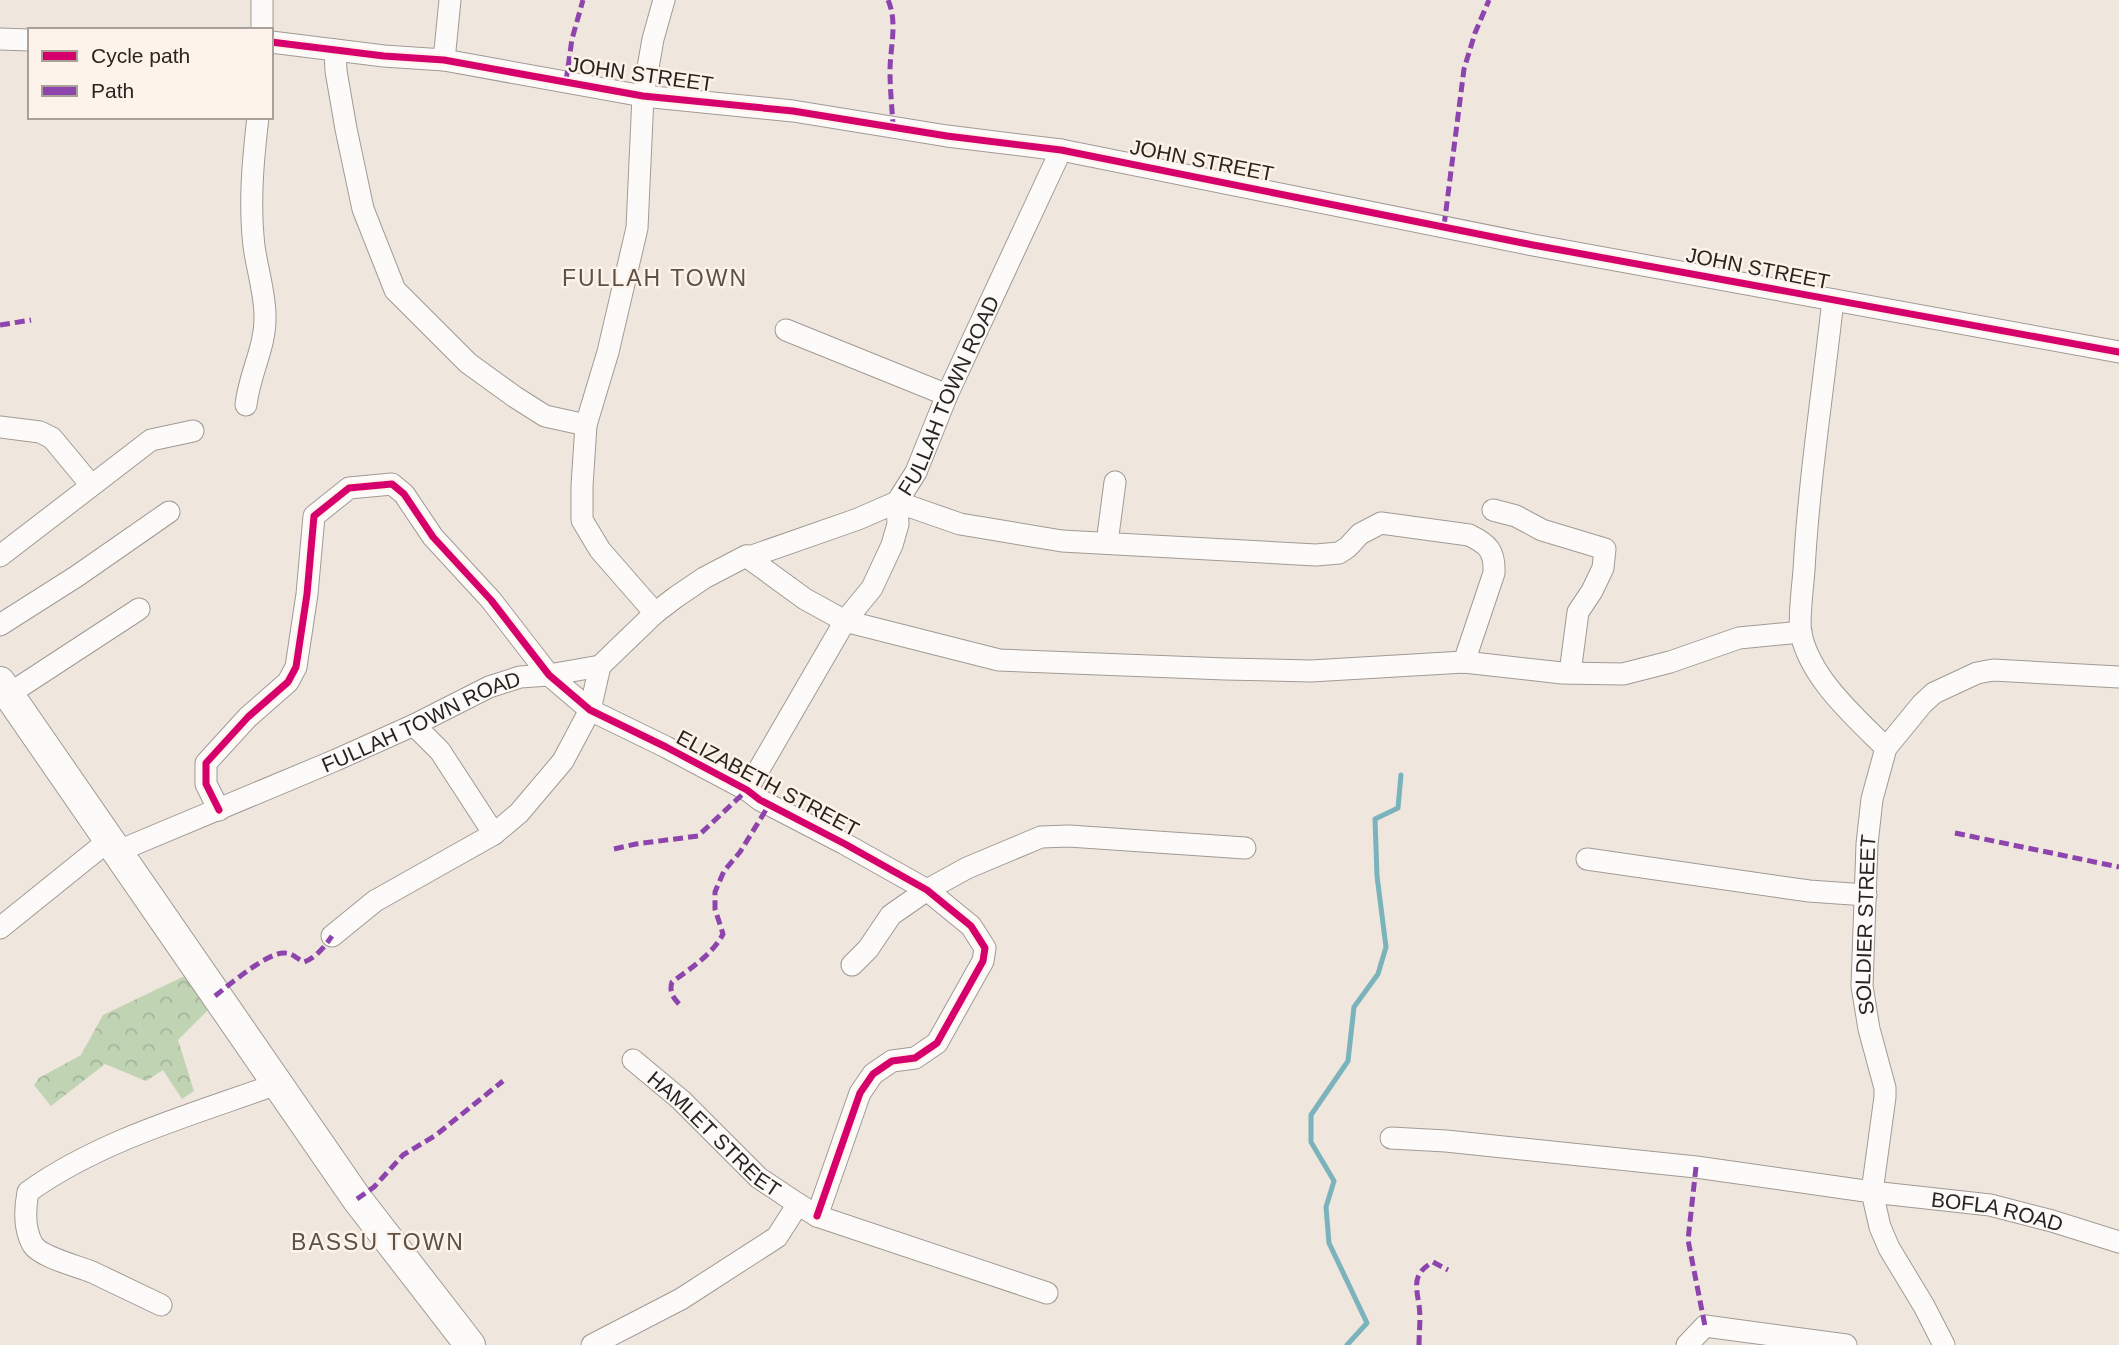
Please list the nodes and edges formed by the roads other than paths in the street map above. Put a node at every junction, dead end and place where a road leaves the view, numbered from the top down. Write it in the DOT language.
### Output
graph roads {
  1 [pos="262,0"];
  2 [pos="450,0"];
  3 [pos="664,0"];
  4 [pos="262,28"];
  5 [pos="0,39"];
  6 [pos="28,40"];
  7 [pos="273,42"];
  8 [pos="335,50"];
  9 [pos="444,60"];
  10 [pos="643,96"];
  11 [pos="258,119"];
  12 [pos="1061,150"];
  13 [pos="1833,300"];
  14 [pos="786,330"];
  15 [pos="2119,352"];
  16 [pos="947,395"];
  17 [pos="246,405"];
  18 [pos="586,425"];
  19 [pos="0,427"];
  20 [pos="193,431"];
  21 [pos="1115,482"];
  22 [pos="91,485"];
  23 [pos="897,502"];
  24 [pos="1493,510"];
  25 [pos="169,512"];
  26 [pos="1107,543"];
  27 [pos="0,556"];
  28 [pos="746,556"];
  29 [pos="139,609"];
  30 [pos="655,612"];
  31 [pos="845,621"];
  32 [pos="0,625"];
  33 [pos="1801,632"];
  34 [pos="1464,662"];
  35 [pos="600,666"];
  36 [pos="1570,673"];
  37 [pos="549,675"];
  38 [pos="2119,677"];
  39 [pos="4,688"];
  40 [pos="590,710"];
  41 [pos="414,725"];
  42 [pos="1886,748"];
  43 [pos="747,790"];
  44 [pos="219,810"];
  45 [pos="494,834"];
  46 [pos="112,847"];
  47 [pos="1245,848"];
  48 [pos="1587,859"];
  49 [pos="927,890"];
  50 [pos="1867,895"];
  51 [pos="0,928"];
  52 [pos="331,936"];
  53 [pos="852,965"];
  54 [pos="633,1060"];
  55 [pos="277,1084"];
  56 [pos="1391,1138"];
  57 [pos="1872,1192"];
  58 [pos="797,1205"];
  59 [pos="817,1216"];
  60 [pos="2119,1242"];
  61 [pos="1047,1293"];
  62 [pos="161,1305"];
  63 [pos="470,1345"];
  64 [pos="592,1345"];
  65 [pos="1687,1345"];
  66 [pos="1846,1345"];
  67 [pos="1944,1345"];
  1 -- 4 [label="street"];
  2 -- 9 [label="street"];
  3 -- 10 [label="street"];
  5 -- 6 [label="street"];
  7 -- 8 [label="street, JOHN STREET"];
  8 -- 9 [label="street, JOHN STREET"];
  8 -- 18 [label="street"];
  9 -- 10 [label="street, JOHN STREET"];
  10 -- 12 [label="street, JOHN STREET"];
  10 -- 18 [label="street"];
  11 -- 17 [label="street"];
  12 -- 13 [label="street, JOHN STREET"];
  12 -- 16 [label="street, FULLAH TOWN ROAD"];
  13 -- 15 [label="street, JOHN STREET"];
  13 -- 33 [label="street"];
  14 -- 16 [label="street"];
  16 -- 23 [label="street, FULLAH TOWN ROAD"];
  18 -- 30 [label="street"];
  19 -- 22 [label="street"];
  20 -- 22 [label="street"];
  21 -- 26 [label="street"];
  22 -- 27 [label="street"];
  23 -- 26 [label="street"];
  23 -- 28 [label="street, FULLAH TOWN ROAD"];
  23 -- 31 [label="street"];
  24 -- 36 [label="street"];
  25 -- 32 [label="street"];
  26 -- 34 [label="street"];
  28 -- 30 [label="street, FULLAH TOWN ROAD"];
  28 -- 31 [label="street"];
  29 -- 39 [label="street"];
  30 -- 35 [label="street, FULLAH TOWN ROAD"];
  31 -- 34 [label="street"];
  31 -- 43 [label="street"];
  33 -- 36 [label="street"];
  33 -- 42 [label="street"];
  34 -- 36 [label="street"];
  35 -- 37 [label="street, FULLAH TOWN ROAD"];
  35 -- 40 [label="street"];
  37 -- 40 [label="street, ELIZABETH STREET"];
  37 -- 41 [label="street, FULLAH TOWN ROAD"];
  37 -- 44 [label="street, ELIZABETH STREET"];
  38 -- 42 [label="street, SOLDIER STREET"];
  39 -- 46 [label="street"];
  40 -- 43 [label="street, ELIZABETH STREET"];
  40 -- 45 [label="street"];
  41 -- 44 [label="street, FULLAH TOWN ROAD"];
  41 -- 45 [label="street"];
  42 -- 50 [label="street, SOLDIER STREET"];
  43 -- 49 [label="street, ELIZABETH STREET"];
  44 -- 46 [label="street, FULLAH TOWN ROAD"];
  45 -- 52 [label="street"];
  46 -- 51 [label="street, FULLAH TOWN ROAD"];
  46 -- 55 [label="street"];
  47 -- 49 [label="street"];
  48 -- 50 [label="street"];
  49 -- 53 [label="street"];
  49 -- 59 [label="street, ELIZABETH STREET"];
  50 -- 57 [label="street, SOLDIER STREET"];
  54 -- 58 [label="street, HAMLET STREET"];
  55 -- 62 [label="street"];
  55 -- 63 [label="street"];
  56 -- 57 [label="street, BOFLA ROAD"];
  57 -- 60 [label="street, BOFLA ROAD"];
  57 -- 67 [label="street, SOLDIER STREET"];
  58 -- 59 [label="street, HAMLET STREET"];
  58 -- 64 [label="street"];
  59 -- 61 [label="street, HAMLET STREET"];
  65 -- 66 [label="street"];
}
